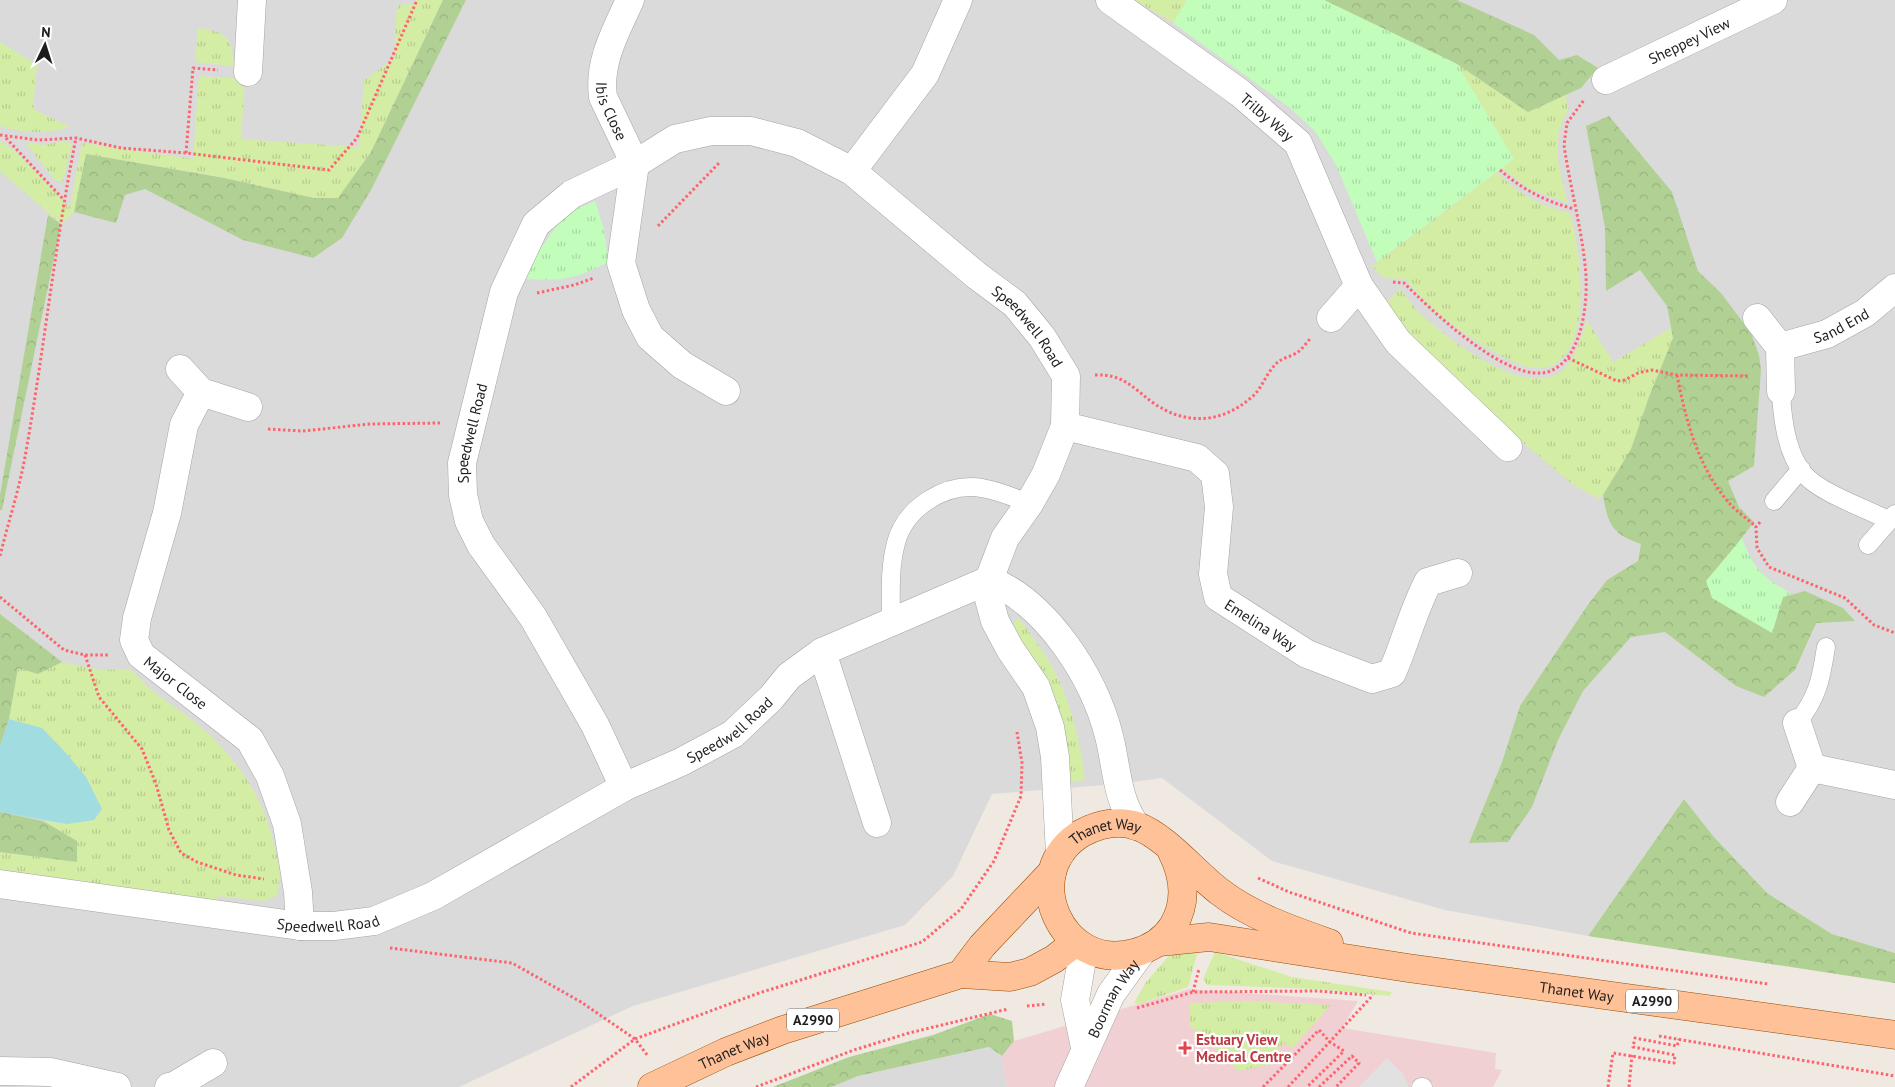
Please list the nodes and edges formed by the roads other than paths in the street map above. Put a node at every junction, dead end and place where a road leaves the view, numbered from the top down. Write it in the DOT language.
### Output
graph roads {
  1 [pos="252,0"];
  2 [pos="630,0"];
  3 [pos="958,0"];
  4 [pos="1110,0"];
  5 [pos="1772,0"];
  6 [pos="248,72"];
  7 [pos="1606,80"];
  8 [pos="635,164"];
  9 [pos="852,171"];
  10 [pos="1895,288"];
  11 [pos="1363,292"];
  12 [pos="1331,318"];
  13 [pos="1757,318"];
  14 [pos="180,368"];
  15 [pos="1780,370"];
  16 [pos="726,391"];
  17 [pos="201,392"];
  18 [pos="255,418"];
  19 [pos="1065,426"];
  20 [pos="1508,447"];
  21 [pos="1801,469"];
  22 [pos="1774,501"];
  23 [pos="1029,504"];
  24 [pos="1891,517"];
  25 [pos="1868,545"];
  26 [pos="1458,573"];
  27 [pos="989,580"];
  28 [pos="891,623"];
  29 [pos="1826,647"];
  30 [pos="822,652"];
  31 [pos="1797,723"];
  32 [pos="1812,768"];
  33 [pos="1895,786"];
  34 [pos="624,788"];
  35 [pos="1790,802"];
  36 [pos="878,823"];
  37 [pos="1136,826"];
  38 [pos="1171,850"];
  39 [pos="1056,863"];
  40 [pos="0,884"];
  41 [pos="300,926"];
  42 [pos="1080,945"];
  43 [pos="1150,946"];
  44 [pos="1408,968"];
  45 [pos="961,974"];
  46 [pos="1895,1035"];
  47 [pos="1085,1047"];
  48 [pos="212,1062"];
  49 [pos="0,1071"];
  50 [pos="117,1087"];
  51 [pos="169,1087"];
  52 [pos="652,1087"];
  53 [pos="1069,1087"];
  1 -- 6 [label="street"];
  2 -- 8 [label="street, Ibis Close"];
  3 -- 9 [label="street"];
  4 -- 11 [label="street, Trilby Way"];
  5 -- 7 [label="street, Sheppey View"];
  8 -- 9 [label="street, Speedwell Road"];
  8 -- 16 [label="street"];
  8 -- 34 [label="street, Speedwell Road"];
  9 -- 19 [label="street, Speedwell Road"];
  10 -- 15 [label="street, Sand End"];
  11 -- 12 [label="street"];
  11 -- 20 [label="street, Trilby Way"];
  13 -- 15 [label="street"];
  14 -- 17 [label="street"];
  15 -- 21 [label="lane"];
  17 -- 18 [label="street"];
  17 -- 41 [label="street, Major Close"];
  19 -- 23 [label="street, Speedwell Road"];
  19 -- 26 [label="street, Emelina Way"];
  21 -- 22 [label="lane"];
  21 -- 24 [label="lane"];
  23 -- 27 [label="street, Speedwell Road"];
  23 -- 28 [label="lane"];
  24 -- 25 [label="lane"];
  27 -- 28 [label="street, Speedwell Road"];
  27 -- 37 [label="street"];
  27 -- 39 [label="street"];
  28 -- 30 [label="street, Speedwell Road"];
  29 -- 31 [label="lane"];
  30 -- 34 [label="street, Speedwell Road"];
  30 -- 36 [label="street"];
  31 -- 32 [label="street"];
  32 -- 33 [label="street"];
  32 -- 35 [label="street"];
  34 -- 41 [label="street, Speedwell Road"];
  37 -- 38 [label="main road, Thanet Way"];
  37 -- 39 [label="main road, Thanet Way"];
  38 -- 43 [label="main road, Thanet Way"];
  38 -- 44 [label="main road, Thanet Way / A2990"];
  39 -- 42 [label="main road"];
  39 -- 45 [label="main road, Thanet Way"];
  40 -- 41 [label="street, Speedwell Road"];
  42 -- 43 [label="main road, Thanet Way"];
  42 -- 45 [label="main road, Thanet Way / A2990"];
  42 -- 47 [label="street, Boorman Way"];
  43 -- 44 [label="main road, Thanet Way / A2990"];
  43 -- 47 [label="street, Boorman Way"];
  44 -- 46 [label="main road, Thanet Way / A2990"];
  45 -- 52 [label="main road, Thanet Way / A2990"];
  47 -- 53 [label="street, Boorman Way"];
  48 -- 51 [label="street"];
  49 -- 50 [label="street"];
}
